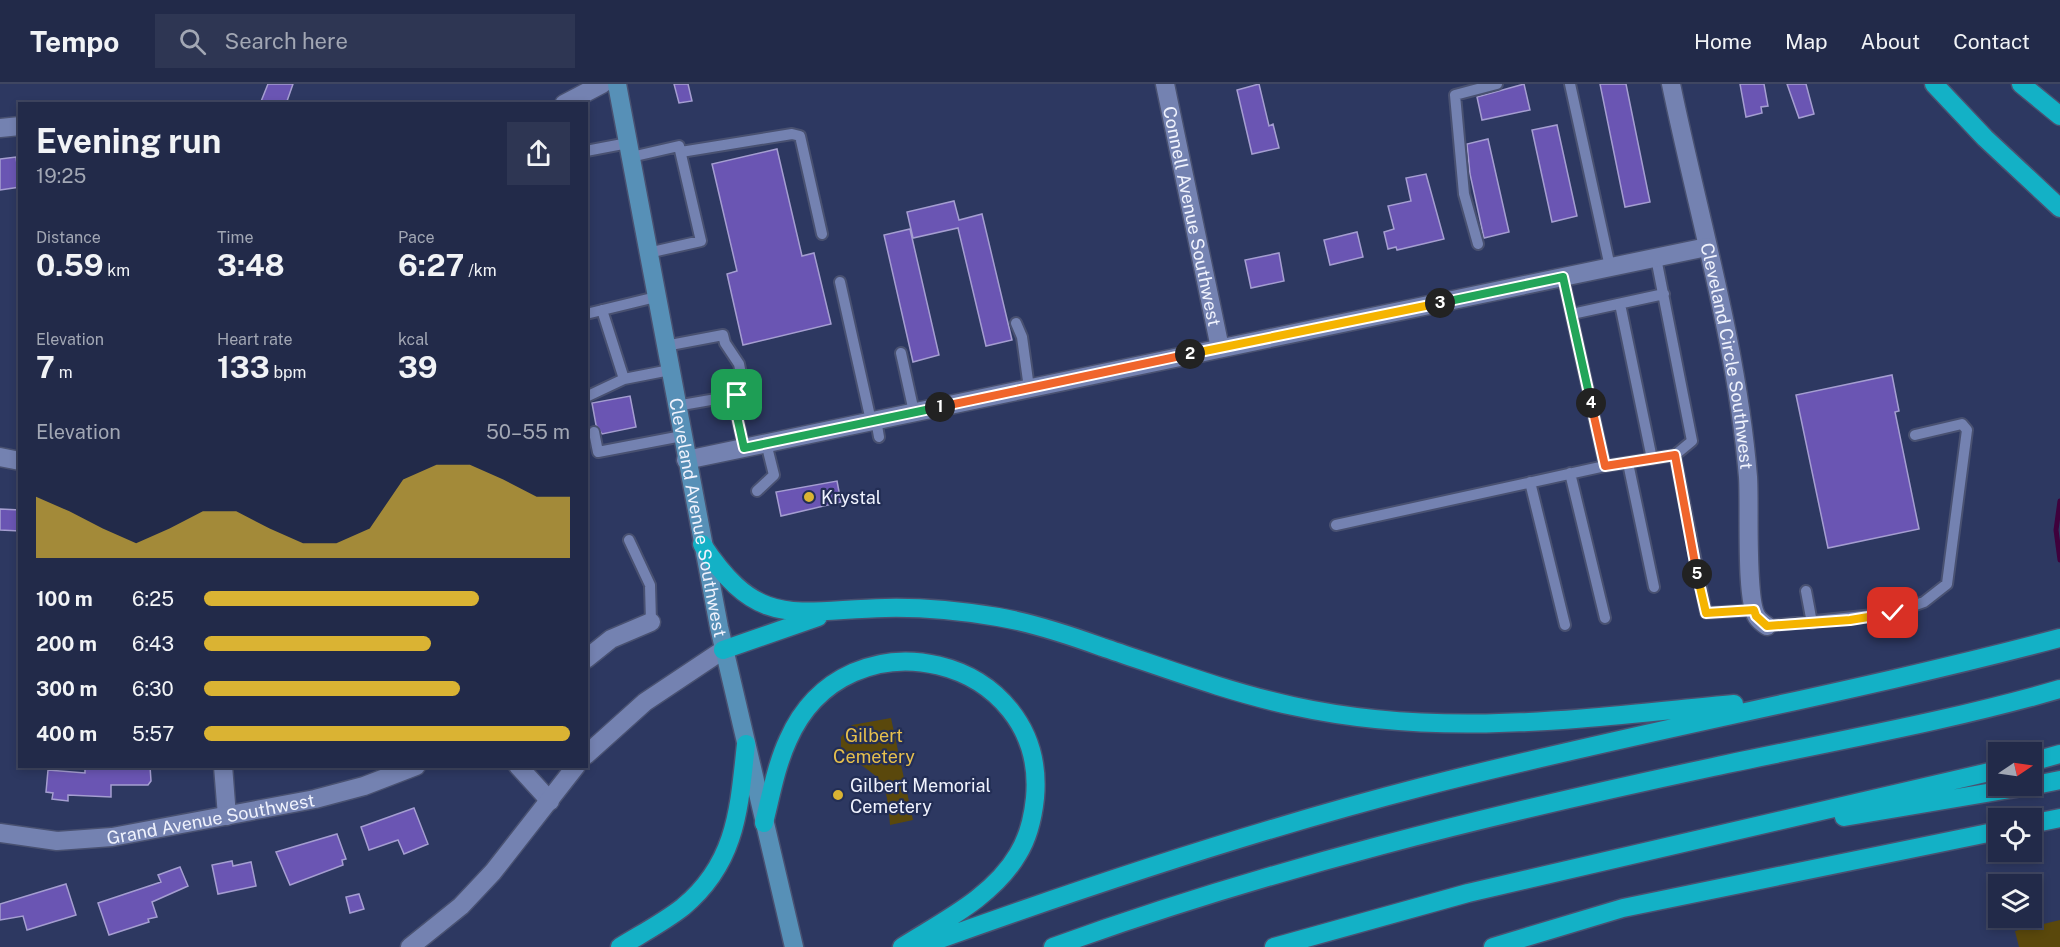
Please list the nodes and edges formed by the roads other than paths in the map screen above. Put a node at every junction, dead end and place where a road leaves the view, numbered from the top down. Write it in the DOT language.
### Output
graph roads {
  1 [pos="602,84"];
  2 [pos="617,84"];
  3 [pos="1165,84"];
  4 [pos="1497,84"];
  5 [pos="1570,84"];
  6 [pos="1671,84"];
  7 [pos="1934,84"];
  8 [pos="2020,84"];
  9 [pos="1453,89"];
  10 [pos="568,102"];
  11 [pos="2060,116"];
  12 [pos="18,126"];
  13 [pos="0,129"];
  14 [pos="629,150"];
  15 [pos="588,151"];
  16 [pos="681,153"];
  17 [pos="2060,208"];
  18 [pos="822,234"];
  19 [pos="1478,244"];
  20 [pos="1707,247"];
  21 [pos="648,253"];
  22 [pos="1656,258"];
  23 [pos="1610,267"];
  24 [pos="1563,277"];
  25 [pos="840,282"];
  26 [pos="1664,294"];
  27 [pos="656,297"];
  28 [pos="1620,304"];
  29 [pos="602,310"];
  30 [pos="588,314"];
  31 [pos="1572,314"];
  32 [pos="1016,323"];
  33 [pos="665,346"];
  34 [pos="1220,348"];
  35 [pos="901,353"];
  36 [pos="670,370"];
  37 [pos="624,378"];
  38 [pos="1029,388"];
  39 [pos="737,395"];
  40 [pos="588,396"];
  41 [pos="676,406"];
  42 [pos="914,412"];
  43 [pos="875,426"];
  44 [pos="594,432"];
  45 [pos="1914,435"];
  46 [pos="682,436"];
  47 [pos="766,443"];
  48 [pos="744,448"];
  49 [pos="1675,455"];
  50 [pos="0,457"];
  51 [pos="1652,459"];
  52 [pos="686,460"];
  53 [pos="18,461"];
  54 [pos="1628,463"];
  55 [pos="1605,466"];
  56 [pos="1570,473"];
  57 [pos="1530,482"];
  58 [pos="757,491"];
  59 [pos="1336,525"];
  60 [pos="629,540"];
  61 [pos="702,544"];
  62 [pos="1654,587"];
  63 [pos="1806,591"];
  64 [pos="1754,610"];
  65 [pos="837,612"];
  66 [pos="1605,618"];
  67 [pos="651,622"];
  68 [pos="1812,623"];
  69 [pos="1565,625"];
  70 [pos="1767,626"];
  71 [pos="2060,638"];
  72 [pos="723,650"];
  73 [pos="588,657"];
  74 [pos="2060,689"];
  75 [pos="1805,697"];
  76 [pos="746,744"];
  77 [pos="588,753"];
  78 [pos="2060,754"];
  79 [pos="2042,759"];
  80 [pos="223,768"];
  81 [pos="411,768"];
  82 [pos="520,768"];
  83 [pos="575,768"];
  84 [pos="1988,772"];
  85 [pos="2060,780"];
  86 [pos="2042,784"];
  87 [pos="1988,793"];
  88 [pos="550,801"];
  89 [pos="227,816"];
  90 [pos="2060,818"];
  91 [pos="2042,822"];
  92 [pos="764,823"];
  93 [pos="0,833"];
  94 [pos="1988,833"];
  95 [pos="1680,844"];
  96 [pos="410,947"];
  97 [pos="620,947"];
  98 [pos="794,947"];
  99 [pos="902,947"];
  100 [pos="918,947"];
  101 [pos="1053,947"];
  102 [pos="1274,947"];
  103 [pos="1493,947"];
  1 -- 10 [label="street"];
  2 -- 14 [label="main road, Cleveland Avenue Southwest"];
  3 -- 34 [label="street, Connell Avenue Southwest"];
  4 -- 9 [label="lane"];
  5 -- 23 [label="lane"];
  6 -- 20 [label="street, Cleveland Circle Southwest"];
  7 -- 17 [label="highway"];
  8 -- 11 [label="highway"];
  9 -- 19 [label="lane"];
  12 -- 13 [label="street"];
  14 -- 15 [label="lane"];
  14 -- 16 [label="lane"];
  14 -- 21 [label="main road, Cleveland Avenue Southwest"];
  16 -- 18 [label="lane"];
  16 -- 21 [label="lane"];
  20 -- 22 [label="street"];
  20 -- 64 [label="street, Cleveland Circle Southwest"];
  21 -- 27 [label="main road, Cleveland Avenue Southwest"];
  22 -- 23 [label="street"];
  22 -- 26 [label="lane"];
  23 -- 24 [label="street"];
  24 -- 31 [label="lane"];
  24 -- 34 [label="street"];
  25 -- 43 [label="lane"];
  26 -- 28 [label="lane"];
  26 -- 49 [label="lane"];
  27 -- 29 [label="lane"];
  27 -- 33 [label="main road, Cleveland Avenue Southwest"];
  28 -- 31 [label="lane"];
  28 -- 51 [label="lane"];
  29 -- 30 [label="lane"];
  29 -- 37 [label="lane"];
  31 -- 55 [label="lane"];
  32 -- 38 [label="lane"];
  33 -- 36 [label="main road, Cleveland Avenue Southwest"];
  33 -- 39 [label="lane"];
  34 -- 38 [label="street"];
  35 -- 42 [label="lane"];
  36 -- 37 [label="lane"];
  36 -- 41 [label="main road, Cleveland Avenue Southwest"];
  37 -- 40 [label="lane"];
  38 -- 42 [label="street"];
  39 -- 41 [label="lane"];
  39 -- 48 [label="lane"];
  41 -- 46 [label="main road, Cleveland Avenue Southwest"];
  42 -- 43 [label="street"];
  43 -- 47 [label="street"];
  44 -- 46 [label="lane"];
  45 -- 68 [label="lane"];
  46 -- 52 [label="main road, Cleveland Avenue Southwest"];
  47 -- 48 [label="street"];
  47 -- 58 [label="lane"];
  48 -- 52 [label="street"];
  49 -- 51 [label="lane"];
  49 -- 64 [label="lane"];
  50 -- 53 [label="street"];
  51 -- 54 [label="lane"];
  52 -- 61 [label="main road, Cleveland Avenue Southwest"];
  54 -- 55 [label="lane"];
  54 -- 62 [label="lane"];
  55 -- 56 [label="lane"];
  56 -- 57 [label="lane"];
  56 -- 66 [label="lane"];
  57 -- 59 [label="lane"];
  57 -- 69 [label="lane"];
  60 -- 67 [label="lane"];
  61 -- 65 [label="highway"];
  61 -- 72 [label="main road, Cleveland Avenue Southwest"];
  63 -- 68 [label="lane"];
  64 -- 70 [label="street"];
  65 -- 72 [label="highway"];
  65 -- 75 [label="highway"];
  67 -- 73 [label="street"];
  68 -- 70 [label="lane"];
  71 -- 75 [label="highway"];
  72 -- 76 [label="main road, Cleveland Avenue Southwest"];
  72 -- 77 [label="street"];
  74 -- 101 [label="highway"];
  75 -- 100 [label="highway"];
  76 -- 92 [label="main road, Cleveland Avenue Southwest"];
  76 -- 97 [label="highway"];
  78 -- 79 [label="highway"];
  80 -- 89 [label="street"];
  81 -- 89 [label="street, Grand Avenue Southwest"];
  82 -- 88 [label="street"];
  83 -- 88 [label="street"];
  84 -- 95 [label="highway"];
  85 -- 86 [label="highway"];
  87 -- 95 [label="highway"];
  88 -- 96 [label="street"];
  89 -- 93 [label="street, Grand Avenue Southwest"];
  90 -- 91 [label="highway"];
  92 -- 98 [label="main road, Cleveland Avenue Southwest"];
  92 -- 99 [label="highway"];
  94 -- 103 [label="highway"];
  95 -- 102 [label="highway"];
}
